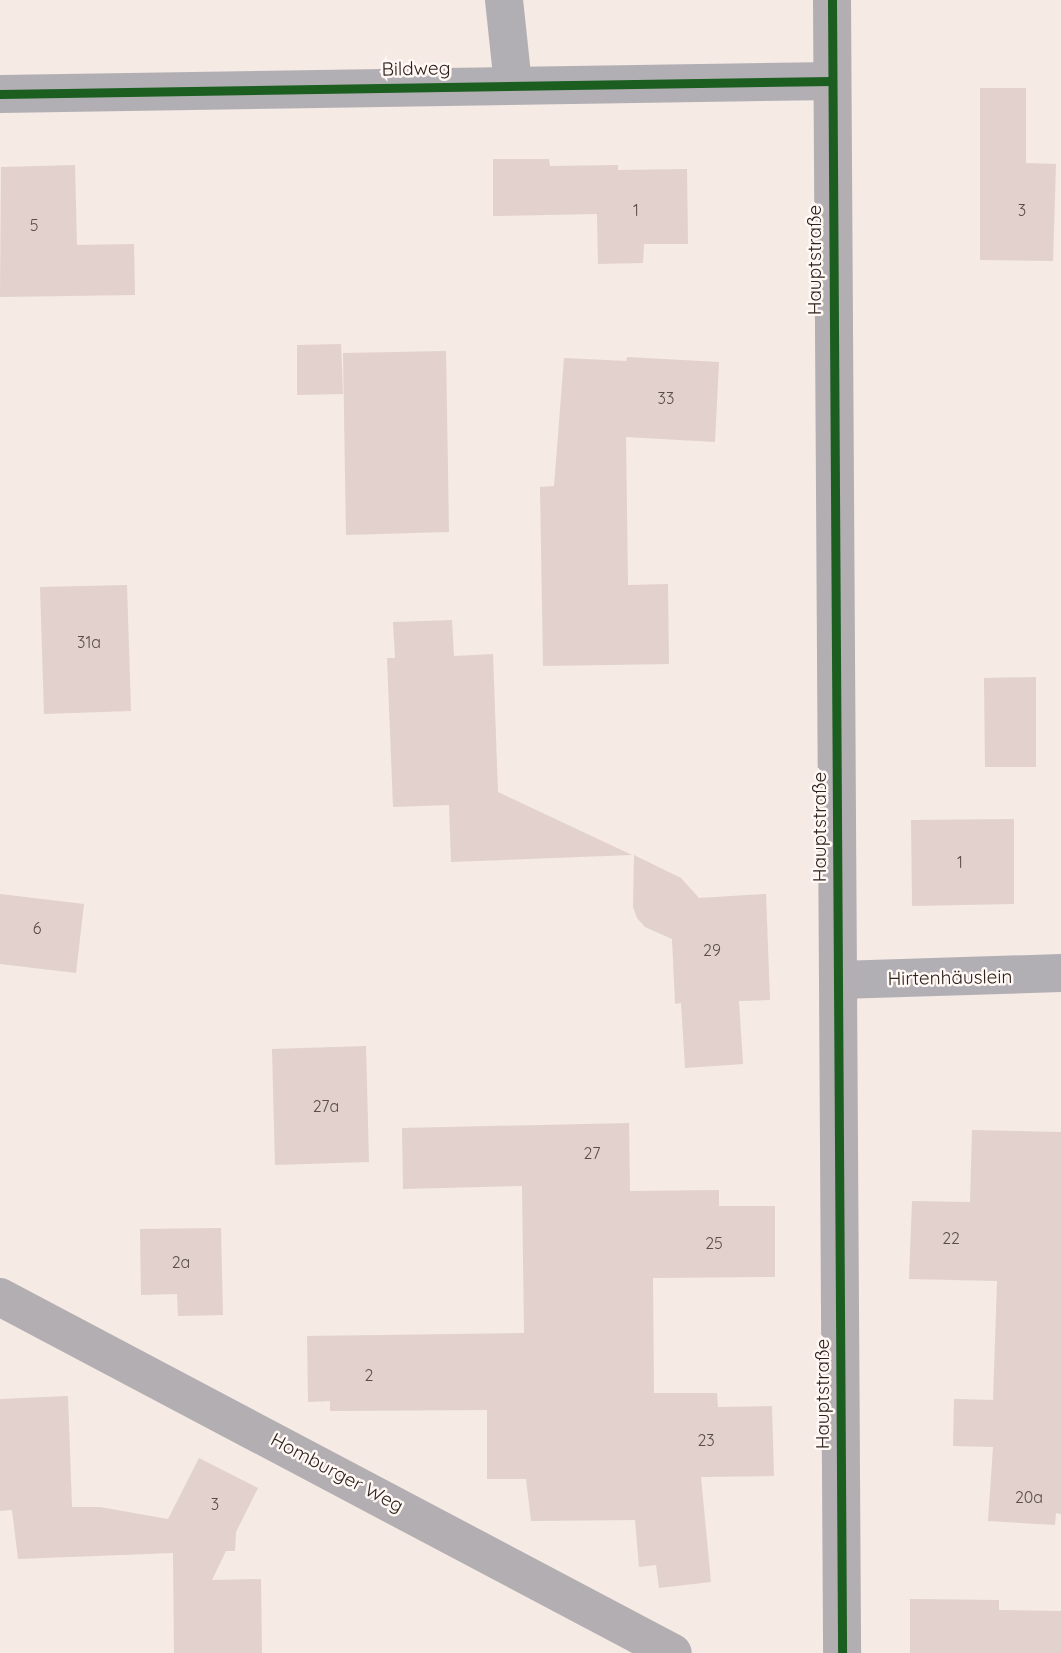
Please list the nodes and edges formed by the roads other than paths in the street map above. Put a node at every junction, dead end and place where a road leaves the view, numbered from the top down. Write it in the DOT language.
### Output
graph roads {
  1 [pos="504,0"];
  2 [pos="832,0"];
  3 [pos="832,81"];
  4 [pos="513,84"];
  5 [pos="0,94"];
  6 [pos="1061,974"];
  7 [pos="839,980"];
  8 [pos="0,1297"];
  9 [pos="661,1650"];
  10 [pos="842,1653"];
  1 -- 4 [label="street"];
  2 -- 3 [label="street, Hauptstraße"];
  3 -- 4 [label="street, Bildweg"];
  3 -- 7 [label="street, Hauptstraße"];
  4 -- 5 [label="street, Bildweg"];
  6 -- 7 [label="street, Hirtenhäuslein"];
  7 -- 10 [label="street, Hauptstraße"];
  8 -- 9 [label="street, Homburger Weg"];
}
